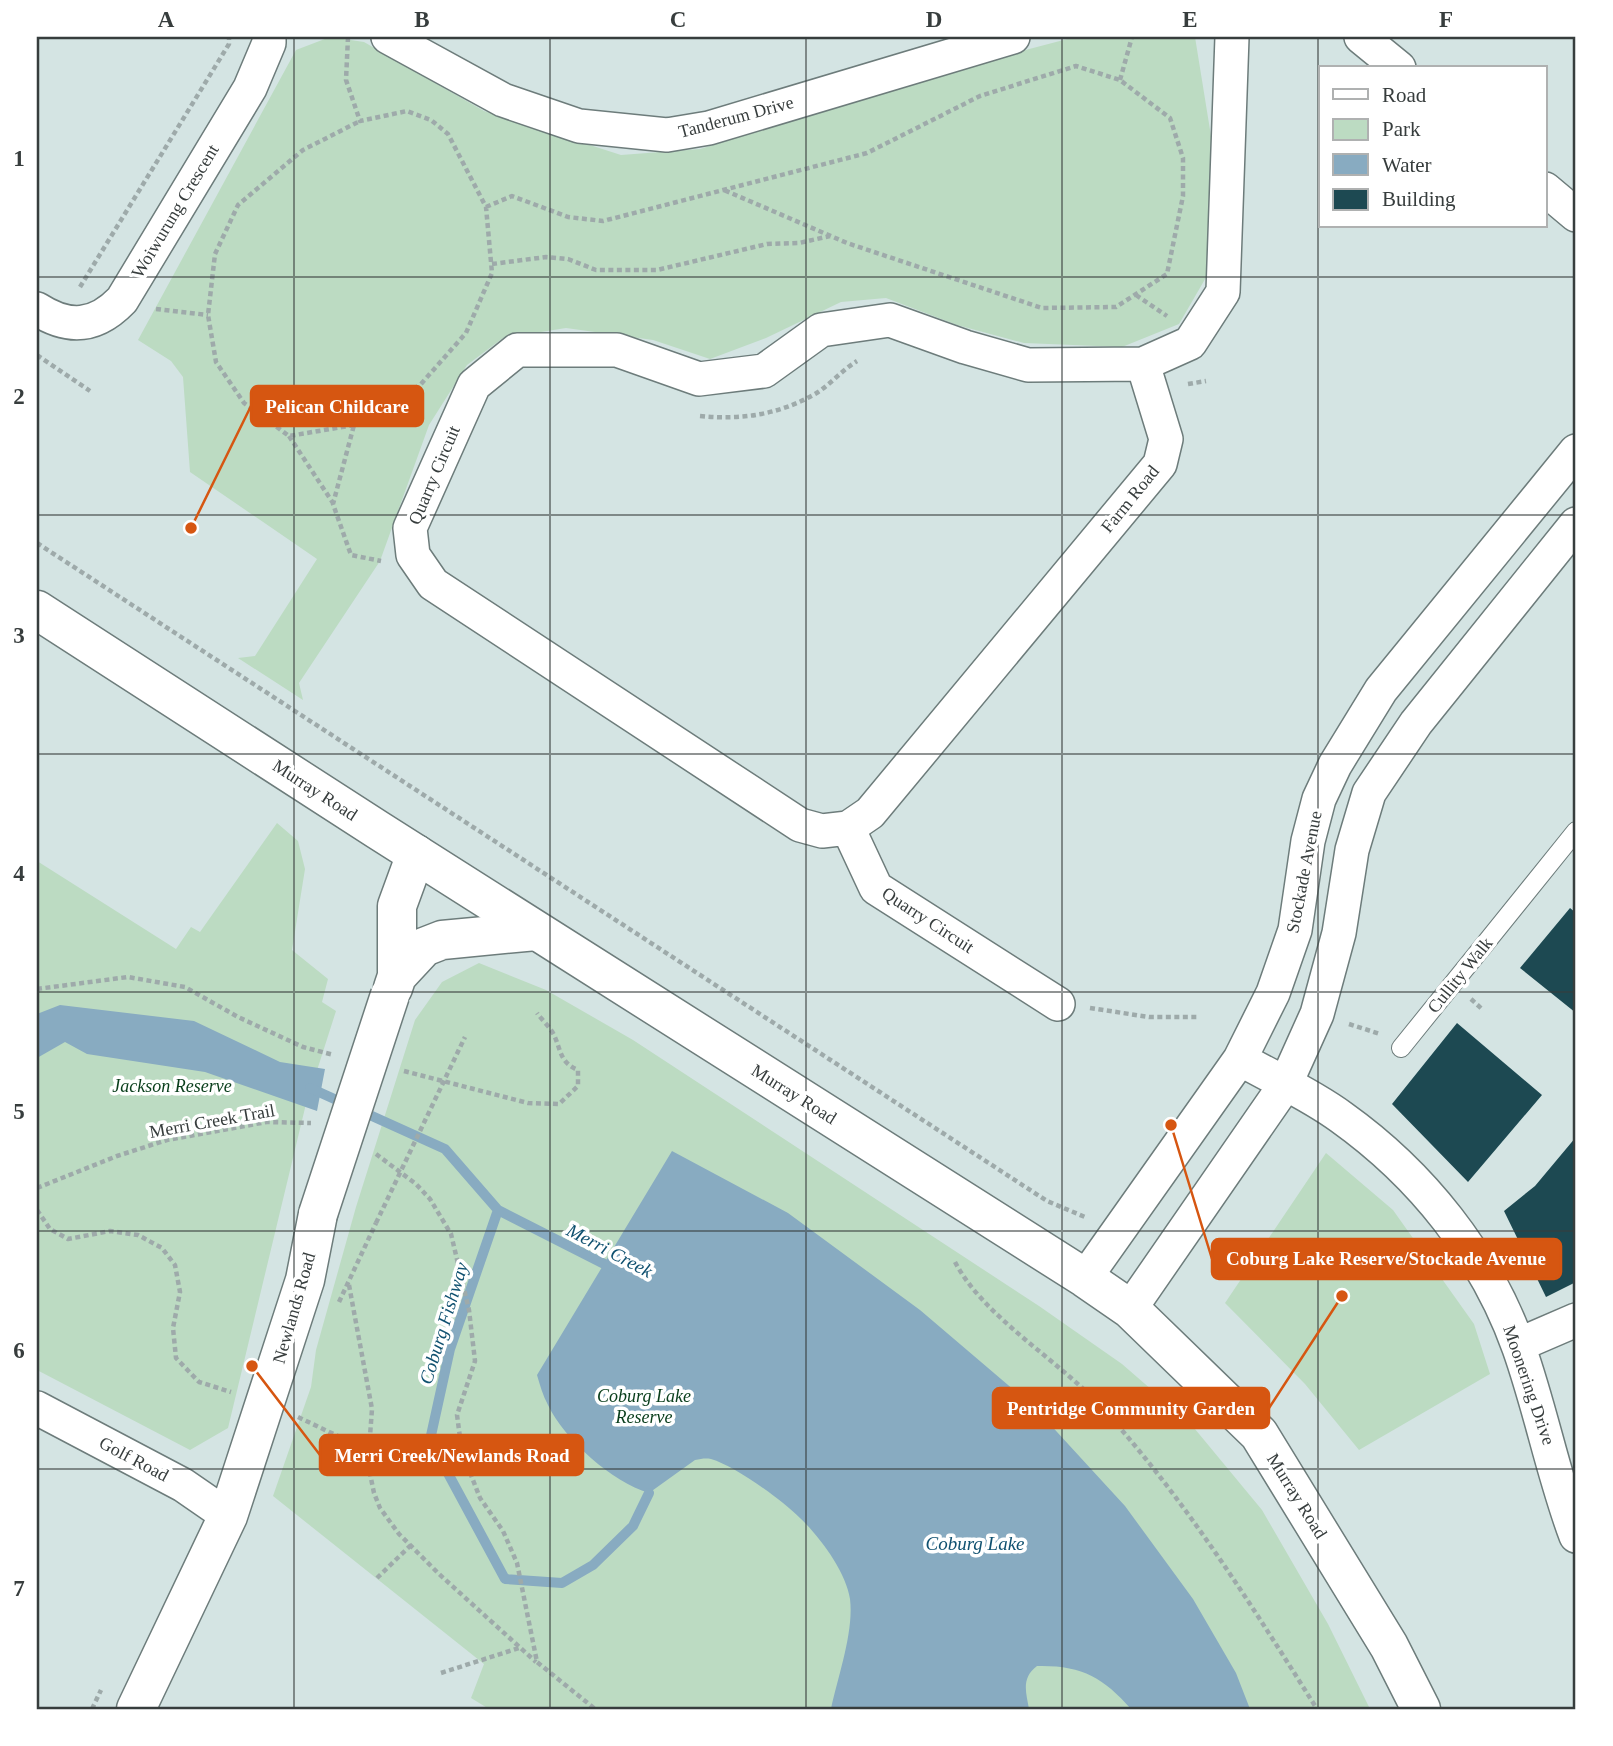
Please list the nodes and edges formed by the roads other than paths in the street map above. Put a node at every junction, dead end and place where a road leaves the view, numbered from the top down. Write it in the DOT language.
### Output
graph roads {
  1 [pos="269,37"];
  2 [pos="388,37"];
  3 [pos="1013,37"];
  4 [pos="1232,37"];
  5 [pos="1361,37"];
  6 [pos="1397,66"];
  7 [pos="1546,190"];
  8 [pos="1576,215"];
  9 [pos="48,315"];
  10 [pos="1143,364"];
  11 [pos="1576,451"];
  12 [pos="1576,524"];
  13 [pos="37,610"];
  14 [pos="848,828"];
  15 [pos="1576,831"];
  16 [pos="416,854"];
  17 [pos="536,930"];
  18 [pos="393,986"];
  19 [pos="1058,1004"];
  20 [pos="1401,1048"];
  21 [pos="1240,1059"];
  22 [pos="1285,1085"];
  23 [pos="1085,1278"];
  24 [pos="1130,1309"];
  25 [pos="1576,1320"];
  26 [pos="1518,1345"];
  27 [pos="37,1408"];
  28 [pos="228,1516"];
  29 [pos="1576,1536"];
  30 [pos="136,1709"];
  31 [pos="1421,1709"];
  1 -- 9 [label="street, Woiwurung Crescent"];
  2 -- 3 [label="street, Tanderum Drive"];
  4 -- 10 [label="street"];
  5 -- 6 [label="street"];
  7 -- 8 [label="street"];
  10 -- 14 [label="street, Farm Road"];
  10 -- 14 [label="street, Quarry Circuit"];
  11 -- 21 [label="street, Stockade Avenue"];
  12 -- 22 [label="street"];
  13 -- 16 [label="main road, Murray Road"];
  14 -- 19 [label="street, Quarry Circuit"];
  15 -- 20 [label="lane, Cullity Walk"];
  16 -- 17 [label="main road, Murray Road"];
  16 -- 18 [label="main road, Newlands Road"];
  17 -- 18 [label="main road, Newlands Road"];
  17 -- 23 [label="main road, Murray Road"];
  18 -- 28 [label="main road, Newlands Road, bridge"];
  21 -- 22 [label="street, Moonering Drive"];
  21 -- 23 [label="street, Stockade Avenue"];
  22 -- 24 [label="street"];
  22 -- 26 [label="street, Moonering Drive"];
  23 -- 24 [label="main road, Murray Road"];
  24 -- 31 [label="main road, Murray Road"];
  25 -- 26 [label="street"];
  26 -- 29 [label="street, Moonering Drive"];
  27 -- 28 [label="street, Golf Road"];
  28 -- 30 [label="main road, Newlands Road"];
}
